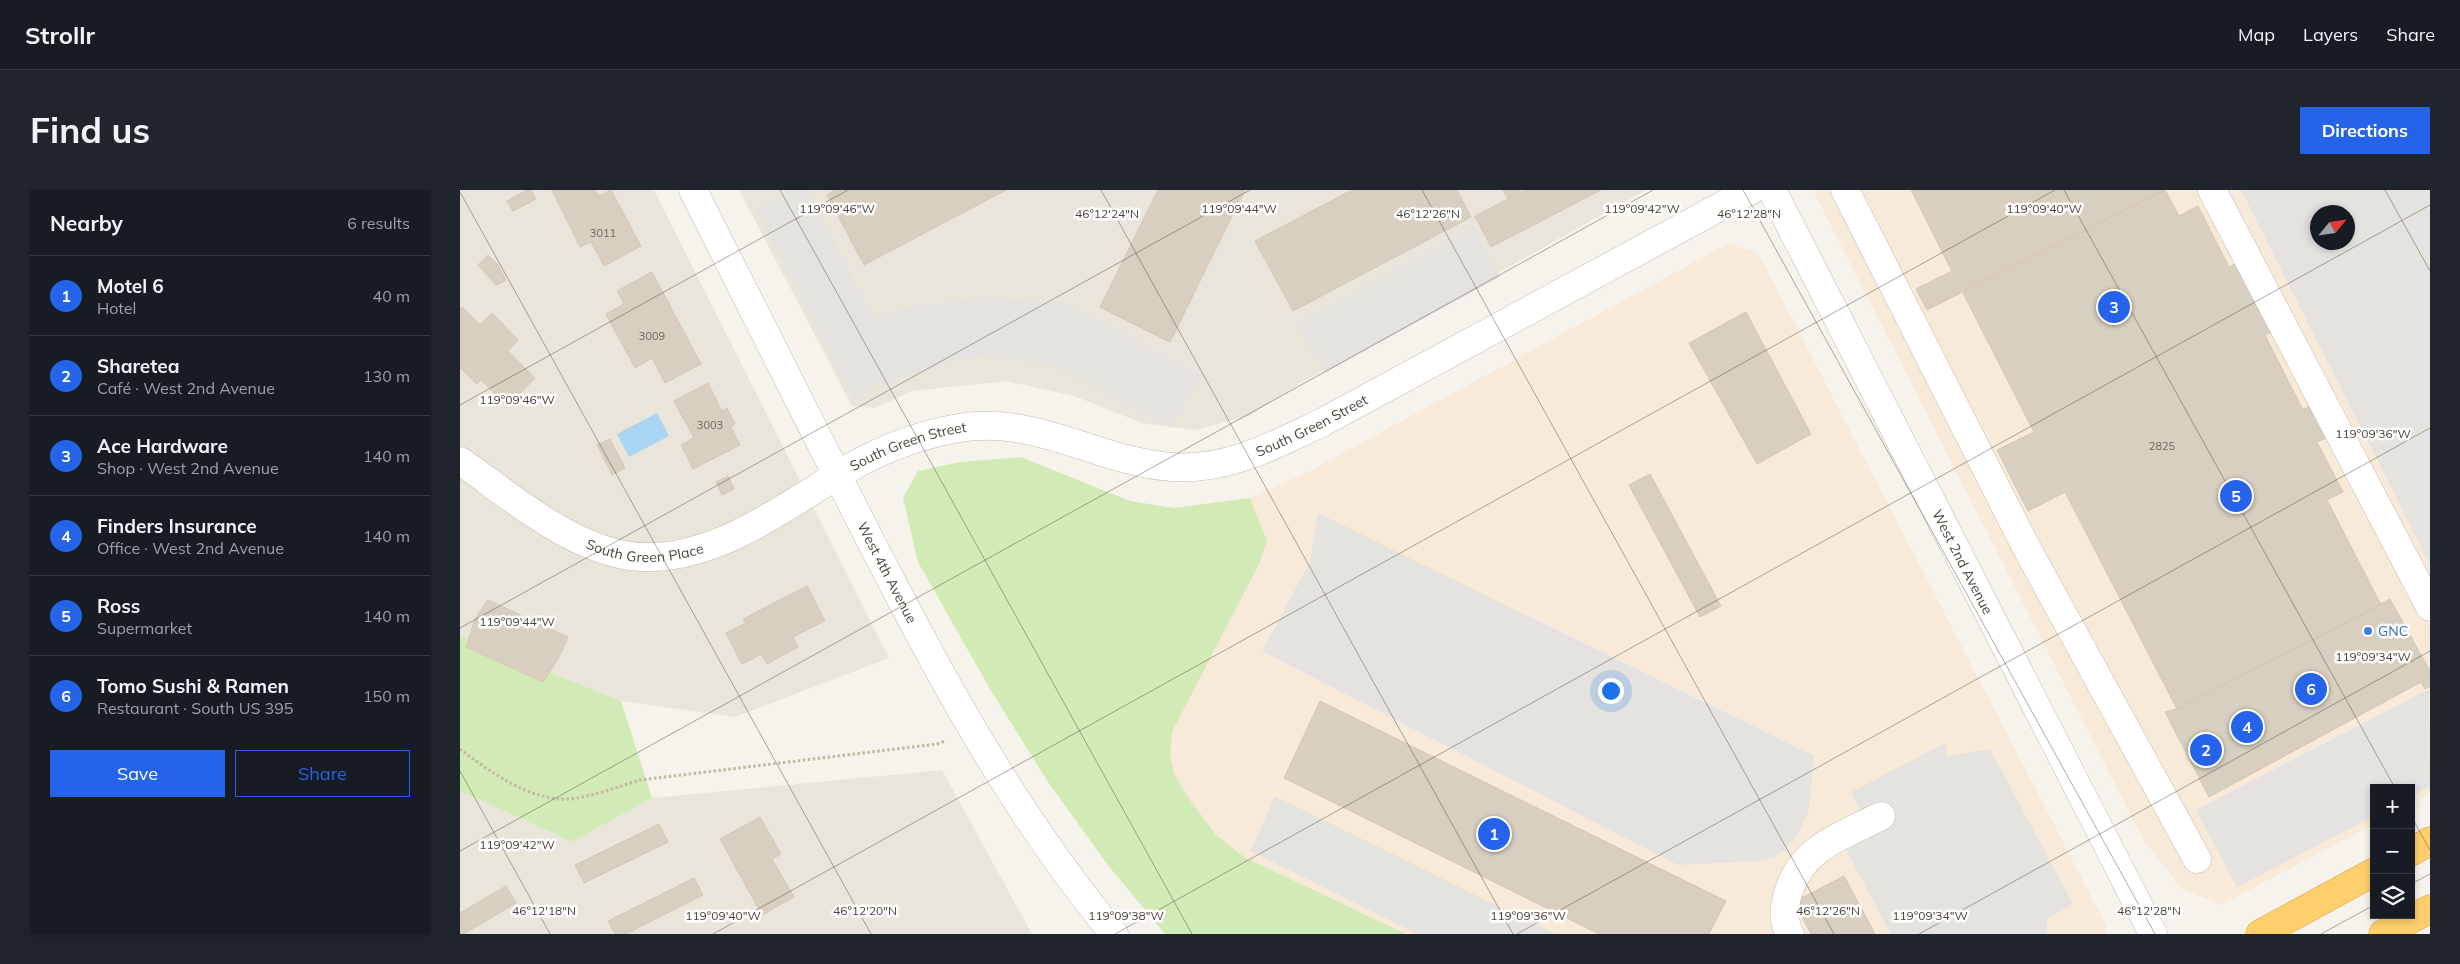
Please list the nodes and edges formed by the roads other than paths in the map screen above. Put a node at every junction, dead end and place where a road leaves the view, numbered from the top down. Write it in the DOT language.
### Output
graph roads {
  1 [pos="693,190"];
  2 [pos="1751,190"];
  3 [pos="1772,190"];
  4 [pos="1845,190"];
  5 [pos="2212,190"];
  6 [pos="460,461"];
  7 [pos="837,475"];
  8 [pos="2430,607"];
  9 [pos="1881,816"];
  10 [pos="2430,841"];
  11 [pos="2415,850"];
  12 [pos="2197,859"];
  13 [pos="2370,874"];
  14 [pos="2430,909"];
  15 [pos="1114,934"];
  16 [pos="1790,934"];
  17 [pos="2153,934"];
  18 [pos="2260,934"];
  19 [pos="2383,934"];
  1 -- 7 [label="street, West 4th Avenue"];
  2 -- 7 [label="street, South Green Street"];
  3 -- 17 [label="street, West 2nd Avenue"];
  4 -- 12 [label="street"];
  5 -- 8 [label="street"];
  6 -- 7 [label="street, South Green Place"];
  7 -- 15 [label="street, West 4th Avenue"];
  9 -- 16 [label="street"];
  10 -- 11 [label="highway"];
  13 -- 18 [label="highway"];
  14 -- 19 [label="highway"];
}
